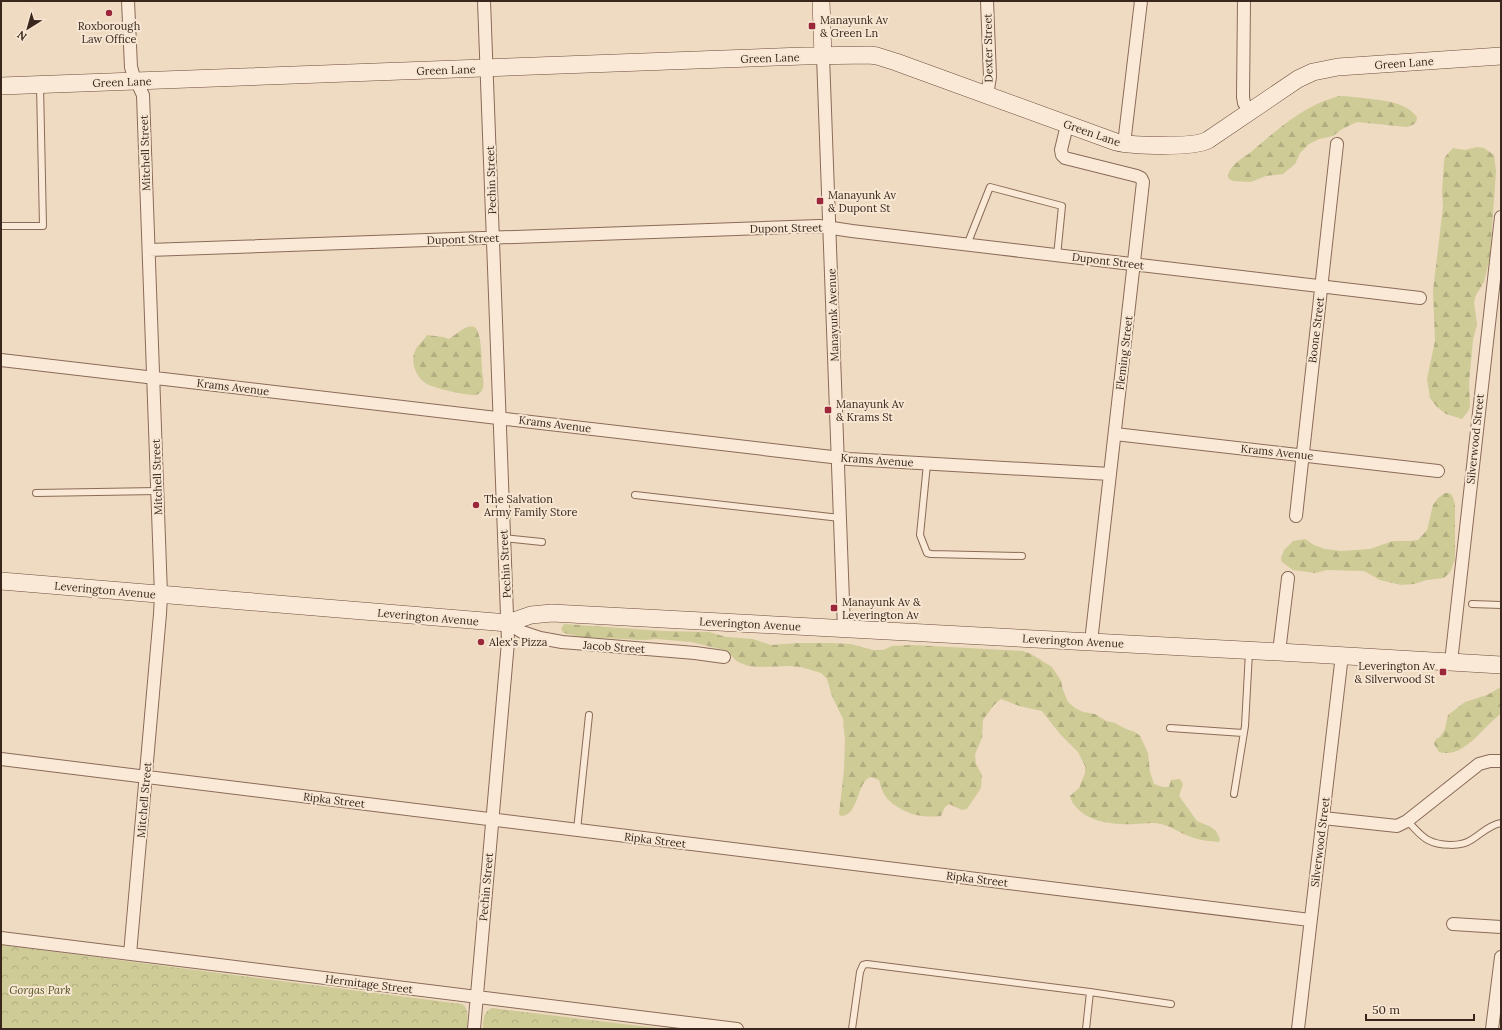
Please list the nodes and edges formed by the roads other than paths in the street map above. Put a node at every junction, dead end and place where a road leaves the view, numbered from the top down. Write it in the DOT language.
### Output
graph roads {
  1 [pos="128,1"];
  2 [pos="484,1"];
  3 [pos="821,1"];
  4 [pos="987,1"];
  5 [pos="1141,1"];
  6 [pos="1244,1"];
  7 [pos="823,56"];
  8 [pos="1501,56"];
  9 [pos="486,68"];
  10 [pos="136,81"];
  11 [pos="40,85"];
  12 [pos="1,86"];
  13 [pos="986,95"];
  14 [pos="1250,111"];
  15 [pos="1067,124"];
  16 [pos="1124,144"];
  17 [pos="1337,144"];
  18 [pos="1501,217"];
  19 [pos="1,226"];
  20 [pos="830,228"];
  21 [pos="493,238"];
  22 [pos="967,245"];
  23 [pos="149,250"];
  24 [pos="1057,256"];
  25 [pos="1134,264"];
  26 [pos="1321,286"];
  27 [pos="1420,298"];
  28 [pos="1496,307"];
  29 [pos="1,360"];
  30 [pos="153,377"];
  31 [pos="500,418"];
  32 [pos="1115,434"];
  33 [pos="1302,455"];
  34 [pos="838,457"];
  35 [pos="927,464"];
  36 [pos="1438,471"];
  37 [pos="1110,474"];
  38 [pos="157,491"];
  39 [pos="36,492"];
  40 [pos="635,495"];
  41 [pos="1296,516"];
  42 [pos="840,518"];
  43 [pos="504,538"];
  44 [pos="542,542"];
  45 [pos="1022,556"];
  46 [pos="1288,578"];
  47 [pos="1,581"];
  48 [pos="161,595"];
  49 [pos="1472,604"];
  50 [pos="1501,605"];
  51 [pos="508,623"];
  52 [pos="844,629"];
  53 [pos="1091,642"];
  54 [pos="1249,650"];
  55 [pos="1279,652"];
  56 [pos="1342,656"];
  57 [pos="724,657"];
  58 [pos="1451,662"];
  59 [pos="1501,665"];
  60 [pos="589,715"];
  61 [pos="1170,728"];
  62 [pos="1243,733"];
  63 [pos="1,759"];
  64 [pos="1501,762"];
  65 [pos="146,776"];
  66 [pos="1234,794"];
  67 [pos="1323,818"];
  68 [pos="492,820"];
  69 [pos="1407,821"];
  70 [pos="1501,823"];
  71 [pos="577,830"];
  72 [pos="1310,920"];
  73 [pos="1453,924"];
  74 [pos="1501,927"];
  75 [pos="1,938"];
  76 [pos="130,954"];
  77 [pos="1501,956"];
  78 [pos="1090,992"];
  79 [pos="477,997"];
  80 [pos="1171,1004"];
  81 [pos="474,1029"];
  82 [pos="737,1029"];
  83 [pos="852,1029"];
  84 [pos="1086,1029"];
  85 [pos="1298,1029"];
  86 [pos="1492,1029"];
  1 -- 10 [label="street, Mitchell Street"];
  2 -- 9 [label="street, Pechin Street"];
  3 -- 7 [label="street, Manayunk Avenue"];
  4 -- 13 [label="street, Dexter Street"];
  5 -- 16 [label="street"];
  6 -- 14 [label="street"];
  7 -- 9 [label="street, Green Lane"];
  7 -- 13 [label="street, Green Lane"];
  7 -- 20 [label="street, Manayunk Avenue"];
  8 -- 14 [label="street, Green Lane"];
  9 -- 10 [label="street, Green Lane"];
  9 -- 21 [label="street, Pechin Street"];
  10 -- 11 [label="street, Green Lane"];
  10 -- 23 [label="street, Mitchell Street"];
  11 -- 12 [label="street, Green Lane"];
  11 -- 19 [label="lane"];
  13 -- 15 [label="street, Green Lane"];
  14 -- 16 [label="street, Green Lane"];
  15 -- 16 [label="street, Green Lane"];
  15 -- 25 [label="street, Fleming Street"];
  17 -- 26 [label="street, Boone Street"];
  18 -- 28 [label="street, Silverwood Street"];
  20 -- 21 [label="street, Dupont Street"];
  20 -- 22 [label="street, Dupont Street"];
  20 -- 34 [label="street, Manayunk Avenue"];
  21 -- 23 [label="street, Dupont Street"];
  21 -- 31 [label="street, Pechin Street"];
  22 -- 24 [label="street, Dupont Street"];
  22 -- 24 [label="lane"];
  23 -- 30 [label="street, Mitchell Street"];
  24 -- 25 [label="street, Dupont Street"];
  25 -- 26 [label="street, Dupont Street"];
  25 -- 32 [label="street, Fleming Street"];
  26 -- 27 [label="street, Dupont Street"];
  26 -- 33 [label="street, Boone Street"];
  28 -- 58 [label="street, Silverwood Street"];
  29 -- 30 [label="street, Krams Avenue"];
  30 -- 31 [label="street, Krams Avenue"];
  30 -- 38 [label="street, Mitchell Street"];
  31 -- 34 [label="street, Krams Avenue"];
  31 -- 43 [label="street, Pechin Street"];
  32 -- 33 [label="street, Krams Avenue"];
  32 -- 37 [label="street, Fleming Street"];
  33 -- 36 [label="street, Krams Avenue"];
  33 -- 41 [label="street, Boone Street"];
  34 -- 35 [label="street, Krams Avenue"];
  34 -- 42 [label="street, Manayunk Avenue"];
  35 -- 37 [label="street, Krams Avenue"];
  35 -- 45 [label="lane"];
  37 -- 53 [label="street, Fleming Street"];
  38 -- 39 [label="lane"];
  38 -- 48 [label="street, Mitchell Street"];
  40 -- 42 [label="lane"];
  42 -- 52 [label="street, Manayunk Avenue"];
  43 -- 44 [label="lane"];
  43 -- 51 [label="street, Pechin Street"];
  46 -- 55 [label="street"];
  47 -- 48 [label="street, Leverington Avenue"];
  48 -- 51 [label="street, Leverington Avenue"];
  48 -- 65 [label="street, Mitchell Street"];
  49 -- 50 [label="lane"];
  51 -- 52 [label="street, Leverington Avenue"];
  51 -- 57 [label="street, Jacob Street"];
  51 -- 68 [label="street, Pechin Street"];
  52 -- 53 [label="street, Leverington Avenue"];
  53 -- 54 [label="street, Leverington Avenue"];
  54 -- 55 [label="street, Leverington Avenue"];
  54 -- 62 [label="lane"];
  55 -- 56 [label="street, Leverington Avenue"];
  56 -- 58 [label="street, Leverington Avenue"];
  56 -- 67 [label="street, Silverwood Street"];
  58 -- 59 [label="street, Leverington Avenue"];
  60 -- 71 [label="lane"];
  61 -- 62 [label="lane"];
  62 -- 66 [label="lane"];
  63 -- 65 [label="street, Ripka Street"];
  64 -- 69 [label="street"];
  65 -- 68 [label="street, Ripka Street"];
  65 -- 76 [label="street, Mitchell Street"];
  67 -- 69 [label="street"];
  67 -- 72 [label="street, Silverwood Street"];
  68 -- 71 [label="street, Ripka Street"];
  68 -- 79 [label="street, Pechin Street"];
  69 -- 70 [label="lane"];
  71 -- 72 [label="street, Ripka Street"];
  72 -- 85 [label="street, Silverwood Street"];
  73 -- 74 [label="street"];
  75 -- 76 [label="street, Hermitage Street"];
  76 -- 79 [label="street, Hermitage Street"];
  77 -- 86 [label="street"];
  78 -- 80 [label="lane"];
  78 -- 83 [label="lane"];
  78 -- 84 [label="lane"];
  79 -- 81 [label="street, Pechin Street"];
  79 -- 82 [label="street, Hermitage Street"];
}
